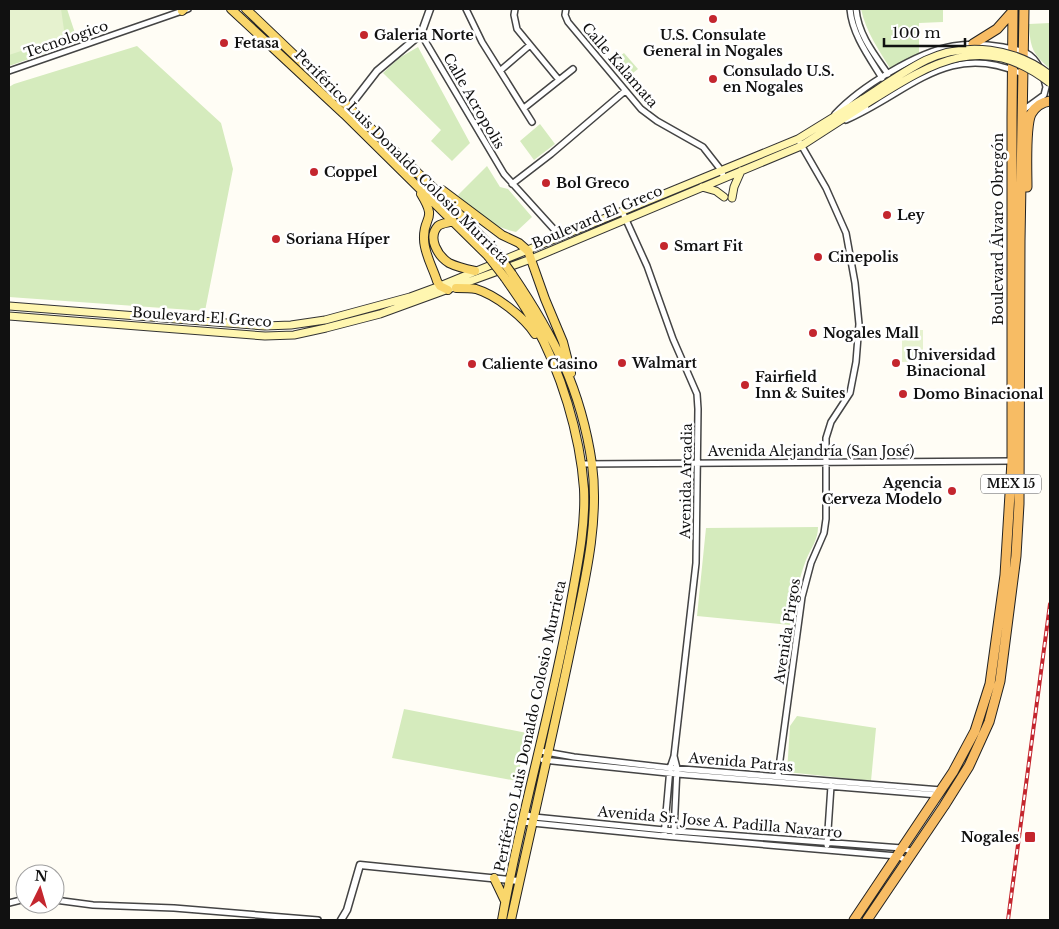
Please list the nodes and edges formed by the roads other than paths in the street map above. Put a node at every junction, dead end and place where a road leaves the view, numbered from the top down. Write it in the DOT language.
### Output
graph roads {
  1 [pos="231,9"];
  2 [pos="246,9"];
  3 [pos="430,9"];
  4 [pos="467,9"];
  5 [pos="515,9"];
  6 [pos="566,9"];
  7 [pos="850,9"];
  8 [pos="856,9"];
  9 [pos="1024,9"];
  10 [pos="185,10"];
  11 [pos="1013,10"];
  12 [pos="421,34"];
  13 [pos="973,44"];
  14 [pos="530,45"];
  15 [pos="1013,48"];
  16 [pos="1023,62"];
  17 [pos="573,69"];
  18 [pos="501,70"];
  19 [pos="1012,70"];
  20 [pos="9,71"];
  21 [pos="888,74"];
  22 [pos="1050,75"];
  23 [pos="882,78"];
  24 [pos="559,80"];
  25 [pos="1050,83"];
  26 [pos="625,91"];
  27 [pos="1050,101"];
  28 [pos="524,108"];
  29 [pos="346,110"];
  30 [pos="1022,111"];
  31 [pos="532,122"];
  32 [pos="831,123"];
  33 [pos="799,142"];
  34 [pos="718,171"];
  35 [pos="741,171"];
  36 [pos="721,180"];
  37 [pos="413,182"];
  38 [pos="510,182"];
  39 [pos="433,187"];
  40 [pos="702,187"];
  41 [pos="724,196"];
  42 [pos="732,198"];
  43 [pos="622,211"];
  44 [pos="625,219"];
  45 [pos="453,222"];
  46 [pos="561,236"];
  47 [pos="1020,241"];
  48 [pos="528,251"];
  49 [pos="531,259"];
  50 [pos="475,271"];
  51 [pos="509,276"];
  52 [pos="440,286"];
  53 [pos="452,289"];
  54 [pos="9,306"];
  55 [pos="9,316"];
  56 [pos="136,316"];
  57 [pos="135,325"];
  58 [pos="550,356"];
  59 [pos="572,380"];
  60 [pos="1012,461"];
  61 [pos="825,462"];
  62 [pos="698,463"];
  63 [pos="581,464"];
  64 [pos="592,464"];
  65 [pos="540,751"];
  66 [pos="674,756"];
  67 [pos="548,757"];
  68 [pos="538,760"];
  69 [pos="669,771"];
  70 [pos="677,771"];
  71 [pos="777,780"];
  72 [pos="832,781"];
  73 [pos="831,787"];
  74 [pos="940,793"];
  75 [pos="523,818"];
  76 [pos="533,820"];
  77 [pos="664,833"];
  78 [pos="674,834"];
  79 [pos="827,843"];
  80 [pos="902,848"];
  81 [pos="826,850"];
  82 [pos="914,852"];
  83 [pos="897,856"];
  84 [pos="908,861"];
  85 [pos="494,878"];
  86 [pos="509,880"];
  87 [pos="520,882"];
  88 [pos="65,901"];
  89 [pos="506,902"];
  90 [pos="347,910"];
  91 [pos="318,920"];
  92 [pos="341,920"];
  93 [pos="349,920"];
  94 [pos="502,920"];
  95 [pos="511,920"];
  96 [pos="854,920"];
  97 [pos="867,920"];
  1 -- 29 [label="main road, Periférico Luis Donaldo Colosio Murrieta"];
  2 -- 29 [label="main road, Periférico Luis Donaldo Colosio Murrieta"];
  3 -- 12 [label="street"];
  4 -- 18 [label="street"];
  5 -- 14 [label="street"];
  6 -- 26 [label="street, Calle Kalamata"];
  7 -- 23 [label="street"];
  8 -- 21 [label="street"];
  9 -- 16 [label="highway, Boulevard Álvaro Obregón / MEX 15"];
  10 -- 20 [label="street, Tecnologico"];
  11 -- 13 [label="highway"];
  11 -- 15 [label="highway, Boulevard Álvaro Obregón / MEX 15"];
  12 -- 29 [label="street"];
  12 -- 38 [label="street, Calle Acropolis"];
  13 -- 15 [label="street"];
  13 -- 21 [label="street"];
  14 -- 18 [label="street"];
  14 -- 24 [label="street"];
  15 -- 16 [label="street"];
  15 -- 19 [label="highway, Boulevard Álvaro Obregón / MEX 15"];
  16 -- 19 [label="street"];
  16 -- 22 [label="main road, bridge"];
  16 -- 25 [label="main road, bridge"];
  16 -- 30 [label="highway, Boulevard Álvaro Obregón / MEX 15"];
  16 -- 30 [label="street"];
  16 -- 32 [label="main road, Boulevard El Greco, bridge"];
  17 -- 24 [label="street"];
  18 -- 28 [label="street"];
  19 -- 32 [label="street"];
  19 -- 60 [label="highway, Boulevard Álvaro Obregón / MEX 15"];
  21 -- 23 [label="street"];
  23 -- 32 [label="street"];
  24 -- 28 [label="street"];
  26 -- 34 [label="street, Calle Kalamata"];
  26 -- 38 [label="street"];
  27 -- 47 [label="highway"];
  28 -- 31 [label="street"];
  29 -- 37 [label="main road, Periférico Luis Donaldo Colosio Murrieta"];
  29 -- 39 [label="main road, Periférico Luis Donaldo Colosio Murrieta"];
  30 -- 47 [label="highway, Boulevard Álvaro Obregón / MEX 15"];
  32 -- 33 [label="main road, Boulevard El Greco"];
  33 -- 34 [label="main road, Boulevard El Greco"];
  33 -- 35 [label="main road, Boulevard El Greco"];
  33 -- 61 [label="street, Avenida Pirgos"];
  34 -- 36 [label="street, Calle Kalamata"];
  34 -- 43 [label="main road, Boulevard El Greco"];
  35 -- 36 [label="main road, Boulevard El Greco"];
  35 -- 42 [label="main road"];
  36 -- 40 [label="main road, Boulevard El Greco"];
  37 -- 45 [label="main road, Periférico Luis Donaldo Colosio Murrieta"];
  37 -- 52 [label="main road"];
  38 -- 46 [label="street, Calle Acropolis"];
  39 -- 48 [label="main road"];
  39 -- 51 [label="main road, Periférico Luis Donaldo Colosio Murrieta, bridge"];
  40 -- 41 [label="main road"];
  40 -- 44 [label="main road, Boulevard El Greco"];
  43 -- 44 [label="street, Avenida Arcadia"];
  43 -- 46 [label="main road, Boulevard El Greco"];
  44 -- 49 [label="main road, Boulevard El Greco"];
  44 -- 62 [label="street, Avenida Arcadia"];
  45 -- 50 [label="main road"];
  45 -- 51 [label="main road, Periférico Luis Donaldo Colosio Murrieta, bridge"];
  46 -- 48 [label="main road, Boulevard El Greco"];
  47 -- 82 [label="highway, Boulevard Álvaro Obregón / MEX 15"];
  48 -- 49 [label="main road"];
  48 -- 50 [label="main road, Boulevard El Greco"];
  49 -- 53 [label="main road, Boulevard El Greco"];
  49 -- 59 [label="main road"];
  50 -- 52 [label="main road, Boulevard El Greco"];
  51 -- 58 [label="main road, Periférico Luis Donaldo Colosio Murrieta"];
  51 -- 59 [label="main road, Periférico Luis Donaldo Colosio Murrieta"];
  52 -- 53 [label="main road"];
  52 -- 56 [label="main road, Boulevard El Greco"];
  53 -- 57 [label="main road, Boulevard El Greco"];
  53 -- 58 [label="main road"];
  54 -- 56 [label="main road, Boulevard El Greco"];
  55 -- 57 [label="main road, Boulevard El Greco"];
  56 -- 57 [label="main road"];
  58 -- 63 [label="main road, Periférico Luis Donaldo Colosio Murrieta"];
  59 -- 64 [label="main road, Periférico Luis Donaldo Colosio Murrieta"];
  60 -- 61 [label="street, Avenida Alejandría (San José)"];
  60 -- 74 [label="highway, Boulevard Álvaro Obregón / MEX 15"];
  61 -- 62 [label="street, Avenida Alejandría (San José)"];
  61 -- 71 [label="street, Avenida Pirgos"];
  62 -- 64 [label="street, Avenida Alejandría (San José)"];
  62 -- 66 [label="street, Avenida Arcadia"];
  63 -- 64 [label="street, Avenida Alejandría (San José)"];
  63 -- 65 [label="main road, Periférico Luis Donaldo Colosio Murrieta"];
  64 -- 67 [label="main road, Periférico Luis Donaldo Colosio Murrieta"];
  65 -- 67 [label="street, Avenida Patras"];
  65 -- 68 [label="main road, Periférico Luis Donaldo Colosio Murrieta"];
  66 -- 69 [label="street, Avenida Arcadia"];
  66 -- 70 [label="street, Avenida Arcadia"];
  67 -- 68 [label="street, Avenida Patras"];
  67 -- 69 [label="street, Avenida Patras"];
  67 -- 76 [label="main road, Periférico Luis Donaldo Colosio Murrieta"];
  68 -- 75 [label="main road, Periférico Luis Donaldo Colosio Murrieta"];
  69 -- 70 [label="street, Avenida Patras"];
  69 -- 77 [label="street, Avenida Arcadia"];
  70 -- 71 [label="street, Avenida Patras"];
  70 -- 78 [label="street, Avenida Arcadia"];
  71 -- 72 [label="street, Avenida Patras"];
  71 -- 73 [label="street, Avenida Patras"];
  72 -- 73 [label="street"];
  72 -- 74 [label="street, Avenida Patras"];
  73 -- 74 [label="street, Avenida Patras"];
  73 -- 79 [label="street"];
  74 -- 80 [label="highway, Boulevard Álvaro Obregón / MEX 15"];
  75 -- 76 [label="street, Avenida Sr. Jose A. Padilla Navarro"];
  75 -- 86 [label="main road, Periférico Luis Donaldo Colosio Murrieta"];
  76 -- 77 [label="street, Avenida Sr. Jose A. Padilla Navarro"];
  76 -- 87 [label="main road, Periférico Luis Donaldo Colosio Murrieta"];
  77 -- 78 [label="street, Avenida Sr. Jose A. Padilla Navarro"];
  78 -- 79 [label="street, Avenida Sr. Jose A. Padilla Navarro"];
  78 -- 81 [label="street, Avenida Sr. Jose A. Padilla Navarro"];
  79 -- 80 [label="street, Avenida Sr. Jose A. Padilla Navarro"];
  79 -- 81 [label="street"];
  80 -- 82 [label="street, Avenida Sr. Jose A. Padilla Navarro"];
  80 -- 83 [label="highway, Boulevard Álvaro Obregón / MEX 15"];
  81 -- 83 [label="street, Avenida Sr. Jose A. Padilla Navarro"];
  82 -- 84 [label="highway, Boulevard Álvaro Obregón / MEX 15"];
  83 -- 84 [label="street, Avenida Sr. Jose A. Padilla Navarro"];
  83 -- 96 [label="highway, Boulevard Álvaro Obregón / MEX 15"];
  84 -- 97 [label="highway, Boulevard Álvaro Obregón / MEX 15"];
  85 -- 86 [label="street"];
  85 -- 89 [label="main road"];
  85 -- 90 [label="street"];
  86 -- 87 [label="street"];
  86 -- 89 [label="main road, Periférico Luis Donaldo Colosio Murrieta"];
  87 -- 95 [label="main road, Periférico Luis Donaldo Colosio Murrieta"];
  88 -- 91 [label="street"];
  89 -- 94 [label="main road, Periférico Luis Donaldo Colosio Murrieta"];
  90 -- 92 [label="street"];
  90 -- 93 [label="street"];
}
